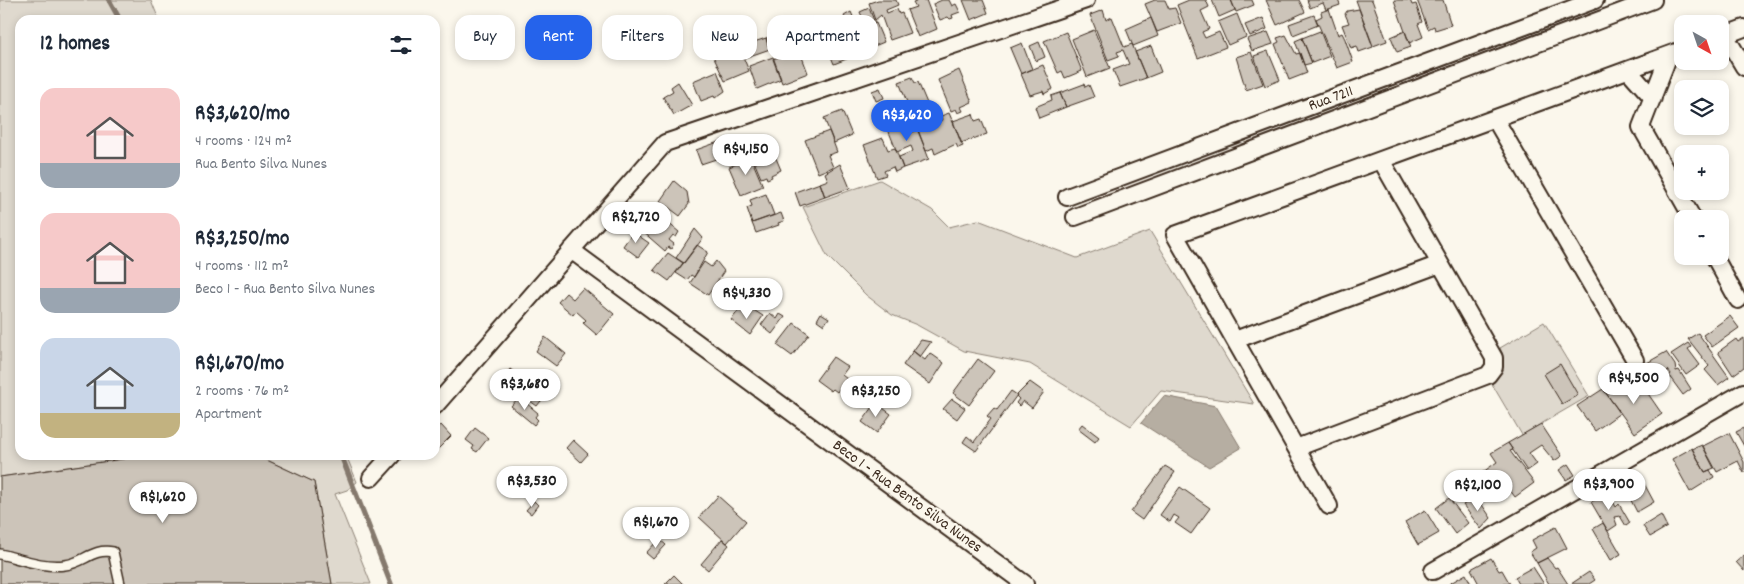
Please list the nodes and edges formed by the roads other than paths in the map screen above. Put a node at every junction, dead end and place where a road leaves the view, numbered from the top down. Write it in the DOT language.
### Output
graph roads {
  1 [pos="1086,0"];
  2 [pos="1595,0"];
  3 [pos="1654,0"];
  4 [pos="1744,28"];
  5 [pos="1729,34"];
  6 [pos="1729,45"];
  7 [pos="1674,54"];
  8 [pos="1674,57"];
  9 [pos="1744,67"];
  10 [pos="1628,70"];
  11 [pos="1653,98"];
  12 [pos="1495,119"];
  13 [pos="1381,160"];
  14 [pos="1067,197"];
  15 [pos="1688,210"];
  16 [pos="1075,217"];
  17 [pos="571,250"];
  18 [pos="1440,264"];
  19 [pos="1719,265"];
  20 [pos="1738,300"];
  21 [pos="1235,340"];
  22 [pos="1635,360"];
  23 [pos="1744,392"];
  24 [pos="440,400"];
  25 [pos="1296,448"];
  26 [pos="387,460"];
  27 [pos="371,478"];
  28 [pos="1329,506"];
  29 [pos="0,554"];
  30 [pos="1434,571"];
  31 [pos="120,584"];
  32 [pos="1025,584"];
  1 -- 17 [label="street"];
  2 -- 14 [label="street, Rua 7211"];
  3 -- 16 [label="street"];
  4 -- 5 [label="street"];
  6 -- 9 [label="street"];
  7 -- 10 [label="street"];
  8 -- 11 [label="street"];
  10 -- 11 [label="street"];
  10 -- 12 [label="street"];
  11 -- 15 [label="street"];
  12 -- 13 [label="street"];
  12 -- 22 [label="street"];
  13 -- 18 [label="street"];
  13 -- 21 [label="street"];
  17 -- 24 [label="street"];
  17 -- 32 [label="street, Beco 1 - Rua Bento Silva Nunes"];
  18 -- 21 [label="street"];
  18 -- 25 [label="street"];
  19 -- 20 [label="street"];
  21 -- 25 [label="street"];
  23 -- 30 [label="street"];
  25 -- 28 [label="street"];
  26 -- 27 [label="street"];
  29 -- 31 [label="lane"];
}
